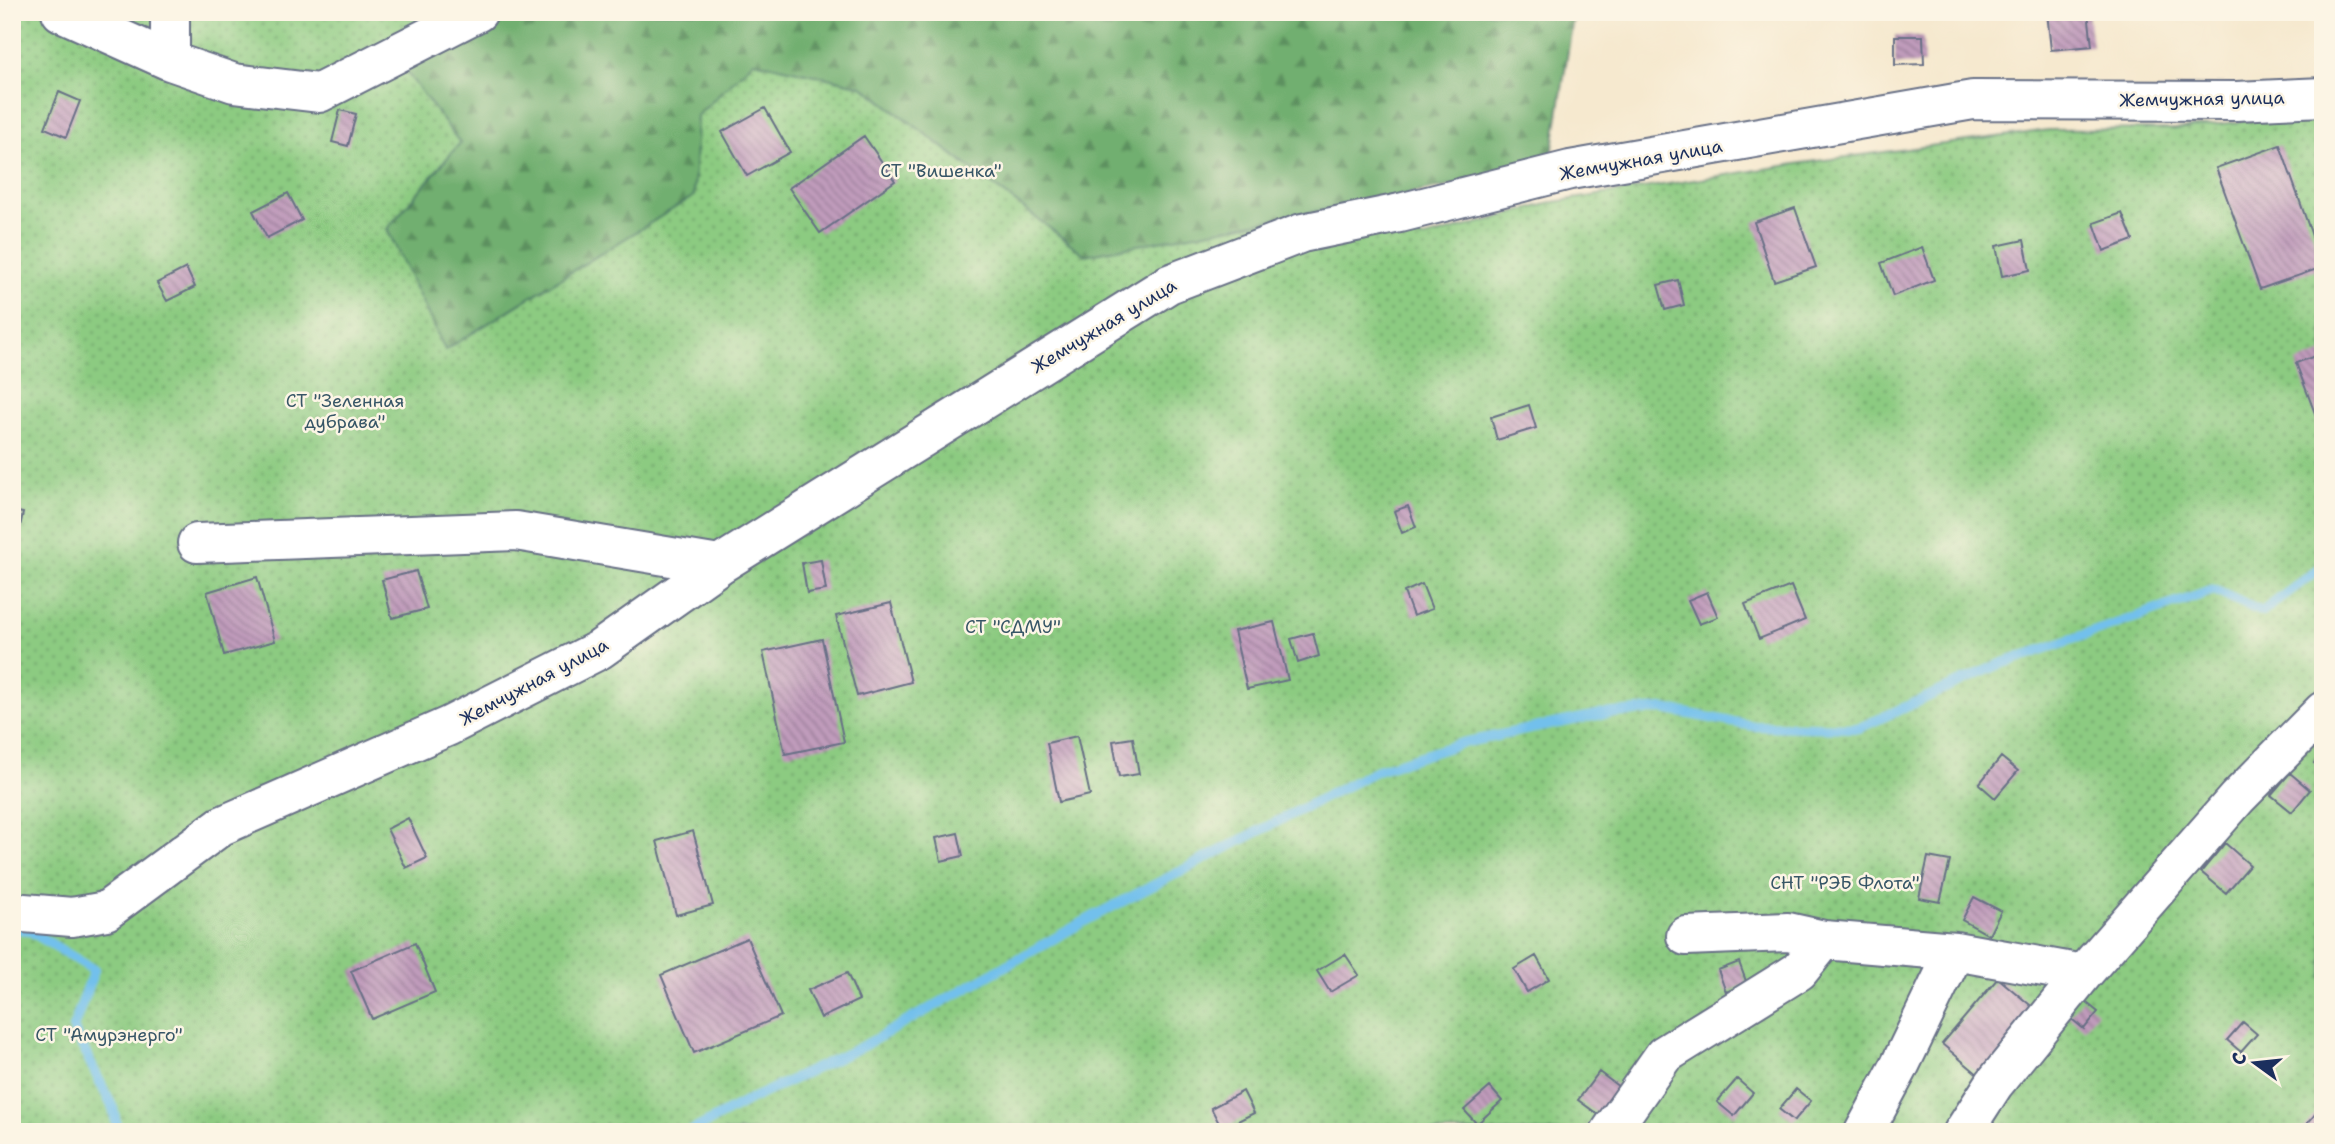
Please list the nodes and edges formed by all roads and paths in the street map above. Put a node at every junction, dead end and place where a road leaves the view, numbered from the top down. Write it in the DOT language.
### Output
graph roads {
  1 [pos="61,12"];
  2 [pos="170,12"];
  3 [pos="478,12"];
  4 [pos="170,61"];
  5 [pos="2323,97"];
  6 [pos="197,543"];
  7 [pos="719,565"];
  8 [pos="2323,711"];
  9 [pos="12,912"];
  10 [pos="1686,936"];
  11 [pos="1824,940"];
  12 [pos="1955,951"];
  13 [pos="2083,974"];
  14 [pos="1610,1132"];
  15 [pos="1864,1132"];
  16 [pos="1963,1132"];
  1 -- 4 [label="street"];
  2 -- 4 [label="street"];
  3 -- 4 [label="street"];
  5 -- 7 [label="street, Жемчужная улица"];
  6 -- 7 [label="street"];
  7 -- 9 [label="street, Жемчужная улица"];
  8 -- 13 [label="street"];
  10 -- 11 [label="street"];
  11 -- 12 [label="street"];
  11 -- 14 [label="street"];
  12 -- 13 [label="street"];
  12 -- 15 [label="street"];
  13 -- 16 [label="street"];
}
